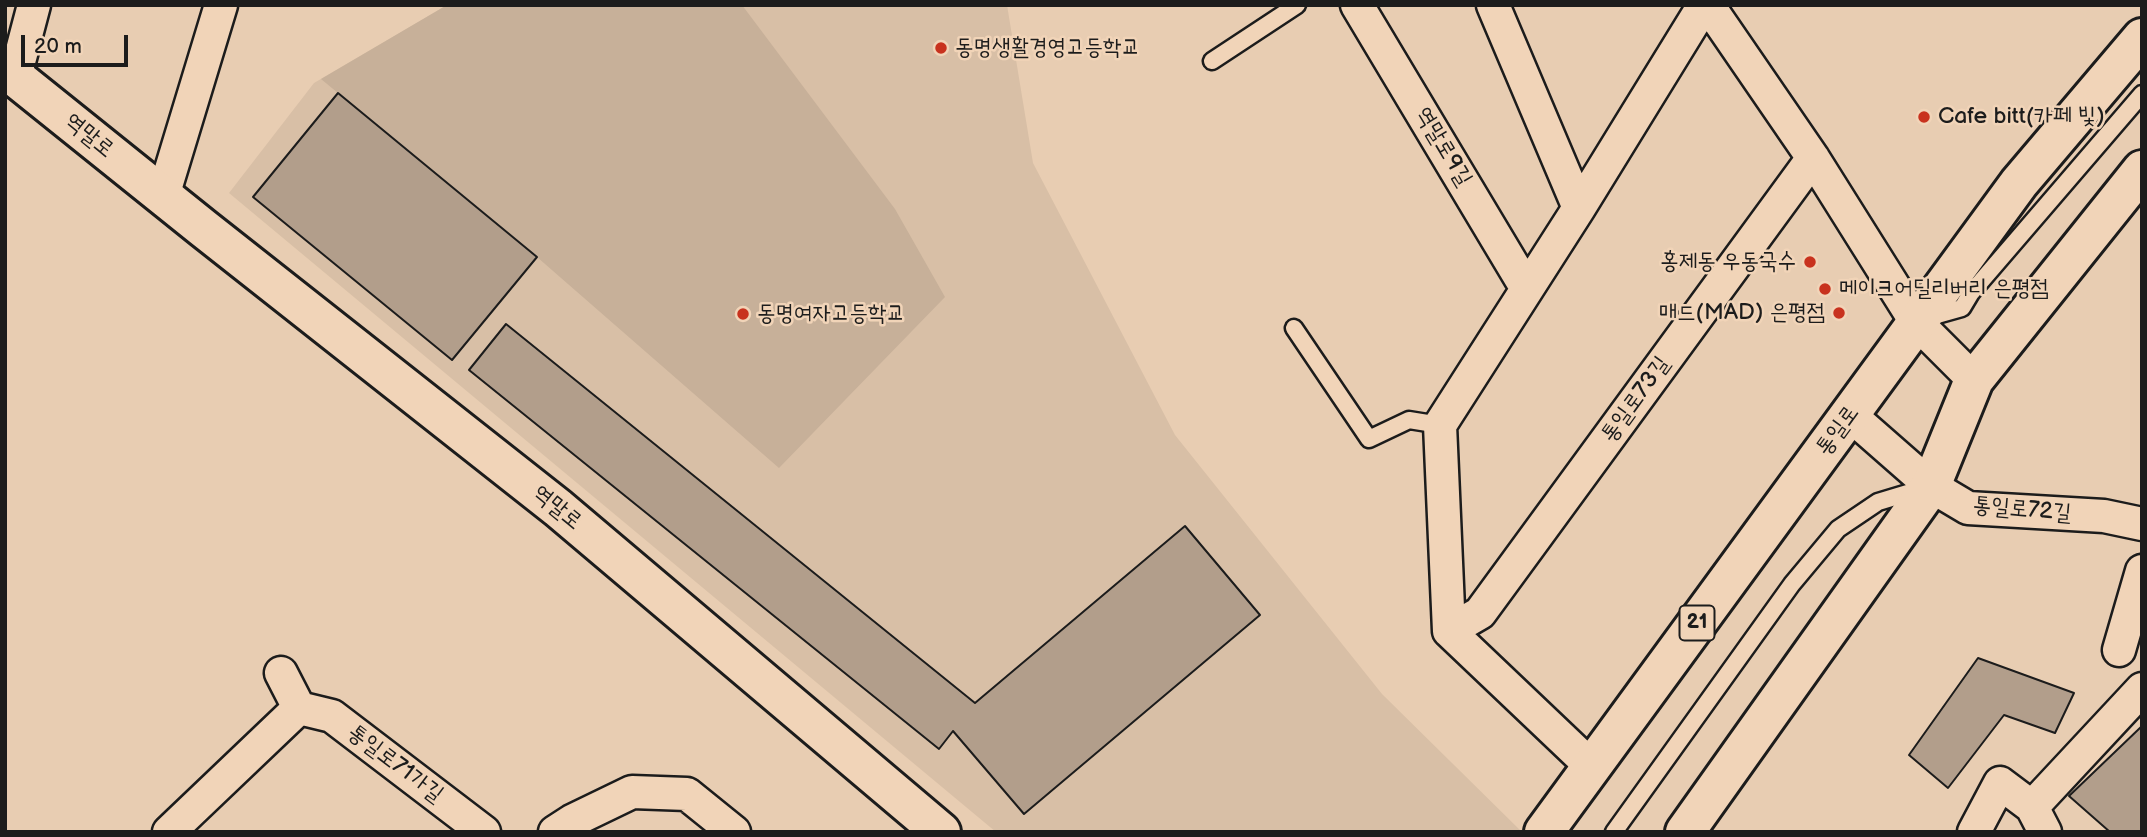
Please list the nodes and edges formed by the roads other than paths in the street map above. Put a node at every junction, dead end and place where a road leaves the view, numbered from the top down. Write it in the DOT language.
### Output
graph roads {
  1 [pos="34,5"];
  2 [pos="221,5"];
  3 [pos="1297,5"];
  4 [pos="1357,5"];
  5 [pos="1493,5"];
  6 [pos="1706,5"];
  7 [pos="2142,38"];
  8 [pos="1212,61"];
  9 [pos="10,73"];
  10 [pos="2142,94"];
  11 [pos="1813,158"];
  12 [pos="2142,170"];
  13 [pos="163,196"];
  14 [pos="1579,208"];
  15 [pos="1527,289"];
  16 [pos="1916,322"];
  17 [pos="1294,328"];
  18 [pos="1974,380"];
  19 [pos="1850,415"];
  20 [pos="1440,425"];
  21 [pos="1931,486"];
  22 [pos="2142,524"];
  23 [pos="2142,572"];
  24 [pos="1449,631"];
  25 [pos="2119,650"];
  26 [pos="281,673"];
  27 [pos="2142,689"];
  28 [pos="299,708"];
  29 [pos="1591,766"];
  30 [pos="2039,819"];
  31 [pos="169,832"];
  32 [pos="484,832"];
  33 [pos="555,832"];
  34 [pos="734,832"];
  35 [pos="941,832"];
  36 [pos="1544,832"];
  37 [pos="1614,832"];
  38 [pos="1685,832"];
  39 [pos="1974,832"];
  1 -- 9 [label="street, 역말로"];
  2 -- 13 [label="street"];
  3 -- 8 [label="lane"];
  4 -- 15 [label="street, 역말로9길"];
  5 -- 14 [label="street"];
  6 -- 11 [label="street"];
  6 -- 14 [label="street"];
  7 -- 16 [label="main road, 통일로 / 21"];
  9 -- 13 [label="main road, 역말로"];
  10 -- 16 [label="lane"];
  11 -- 16 [label="street"];
  11 -- 24 [label="street, 통일로73길"];
  12 -- 18 [label="main road"];
  13 -- 35 [label="main road, 역말로"];
  14 -- 15 [label="street"];
  15 -- 20 [label="street"];
  16 -- 18 [label="street"];
  16 -- 19 [label="main road, 통일로 / 21"];
  17 -- 20 [label="lane"];
  18 -- 21 [label="main road"];
  19 -- 21 [label="street, 통일로72길"];
  19 -- 29 [label="main road, 통일로 / 21"];
  20 -- 24 [label="street"];
  21 -- 22 [label="street, 통일로72길"];
  21 -- 37 [label="lane"];
  21 -- 38 [label="main road"];
  23 -- 25 [label="street"];
  24 -- 29 [label="street"];
  26 -- 28 [label="street"];
  27 -- 30 [label="street"];
  28 -- 31 [label="street"];
  28 -- 32 [label="street, 통일로71가길"];
  29 -- 36 [label="main road, 통일로 / 21"];
  30 -- 39 [label="street"];
  33 -- 34 [label="street"];
}
